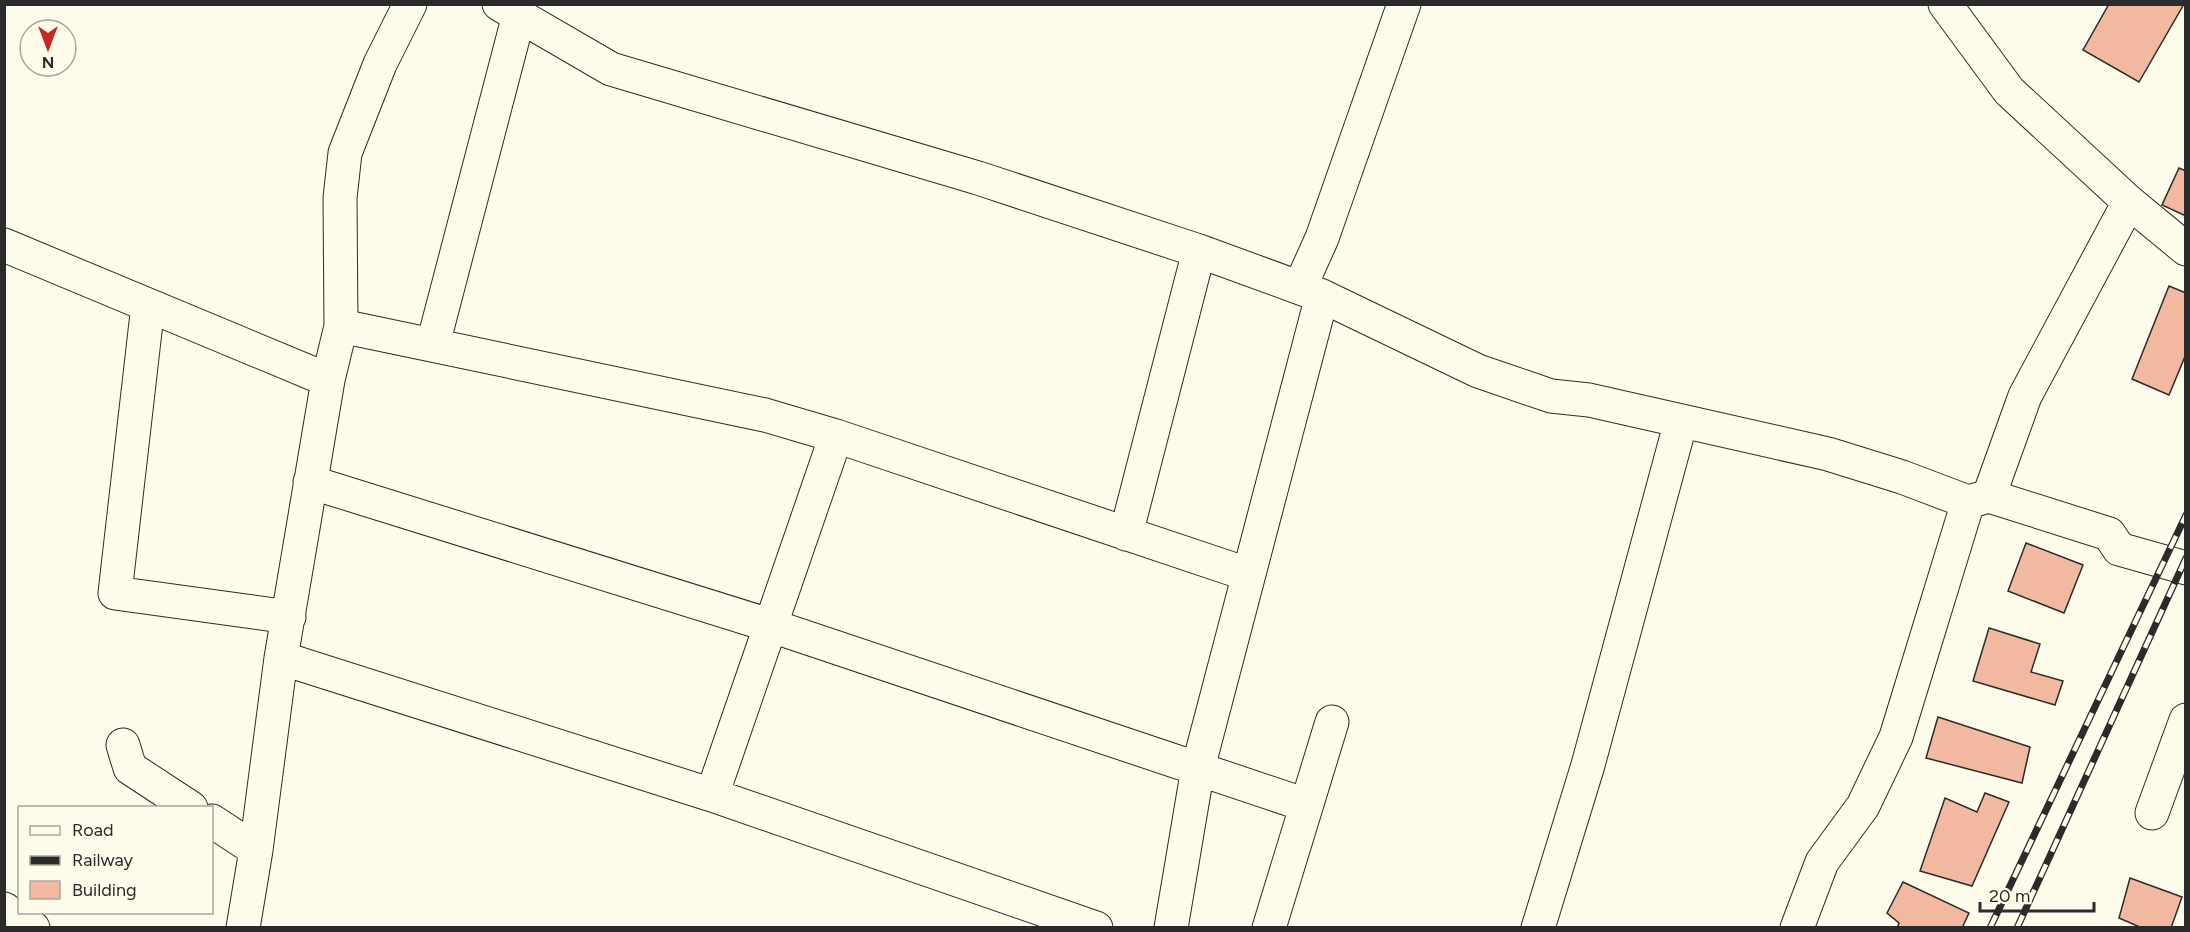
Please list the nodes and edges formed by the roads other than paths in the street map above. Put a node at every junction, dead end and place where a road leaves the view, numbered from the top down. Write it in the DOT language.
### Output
graph roads {
  1 [pos="410,4"];
  2 [pos="1404,4"];
  3 [pos="1945,4"];
  4 [pos="509,10"];
  5 [pos="2129,202"];
  6 [pos="4,245"];
  7 [pos="2186,249"];
  8 [pos="1199,251"];
  9 [pos="1311,291"];
  10 [pos="148,305"];
  11 [pos="341,326"];
  12 [pos="433,344"];
  13 [pos="328,380"];
  14 [pos="1681,421"];
  15 [pos="836,436"];
  16 [pos="310,482"];
  17 [pos="1978,499"];
  18 [pos="1126,534"];
  19 [pos="2186,568"];
  20 [pos="1247,574"];
  21 [pos="289,616"];
  22 [pos="769,625"];
  23 [pos="281,658"];
  24 [pos="2186,720"];
  25 [pos="1332,722"];
  26 [pos="123,745"];
  27 [pos="1198,768"];
  28 [pos="712,795"];
  29 [pos="1306,805"];
  30 [pos="189,806"];
  31 [pos="2152,813"];
  32 [pos="213,822"];
  33 [pos="256,850"];
  34 [pos="4,909"];
  35 [pos="33,927"];
  36 [pos="243,927"];
  37 [pos="1096,927"];
  38 [pos="1171,927"];
  39 [pos="1269,927"];
  40 [pos="1538,927"];
  41 [pos="1797,927"];
  1 -- 11 [label="street"];
  2 -- 9 [label="street"];
  3 -- 5 [label="street"];
  4 -- 8 [label="street"];
  4 -- 12 [label="street"];
  5 -- 7 [label="street"];
  5 -- 17 [label="street"];
  6 -- 10 [label="street"];
  8 -- 9 [label="street"];
  8 -- 18 [label="street"];
  9 -- 14 [label="street"];
  9 -- 20 [label="street"];
  10 -- 13 [label="street"];
  10 -- 21 [label="street"];
  11 -- 12 [label="street"];
  11 -- 13 [label="street"];
  12 -- 15 [label="street"];
  13 -- 16 [label="street"];
  14 -- 17 [label="street"];
  14 -- 40 [label="street"];
  15 -- 18 [label="street"];
  15 -- 22 [label="street"];
  16 -- 21 [label="street"];
  16 -- 22 [label="street"];
  17 -- 19 [label="street"];
  17 -- 41 [label="street"];
  18 -- 20 [label="street"];
  20 -- 27 [label="street"];
  21 -- 23 [label="street"];
  22 -- 27 [label="street"];
  22 -- 28 [label="street"];
  23 -- 28 [label="street"];
  23 -- 33 [label="street"];
  24 -- 31 [label="street"];
  25 -- 29 [label="street"];
  26 -- 30 [label="street"];
  27 -- 29 [label="street"];
  27 -- 38 [label="street"];
  28 -- 37 [label="street"];
  29 -- 39 [label="street"];
  32 -- 33 [label="street"];
  33 -- 36 [label="street"];
  34 -- 35 [label="street"];
}
